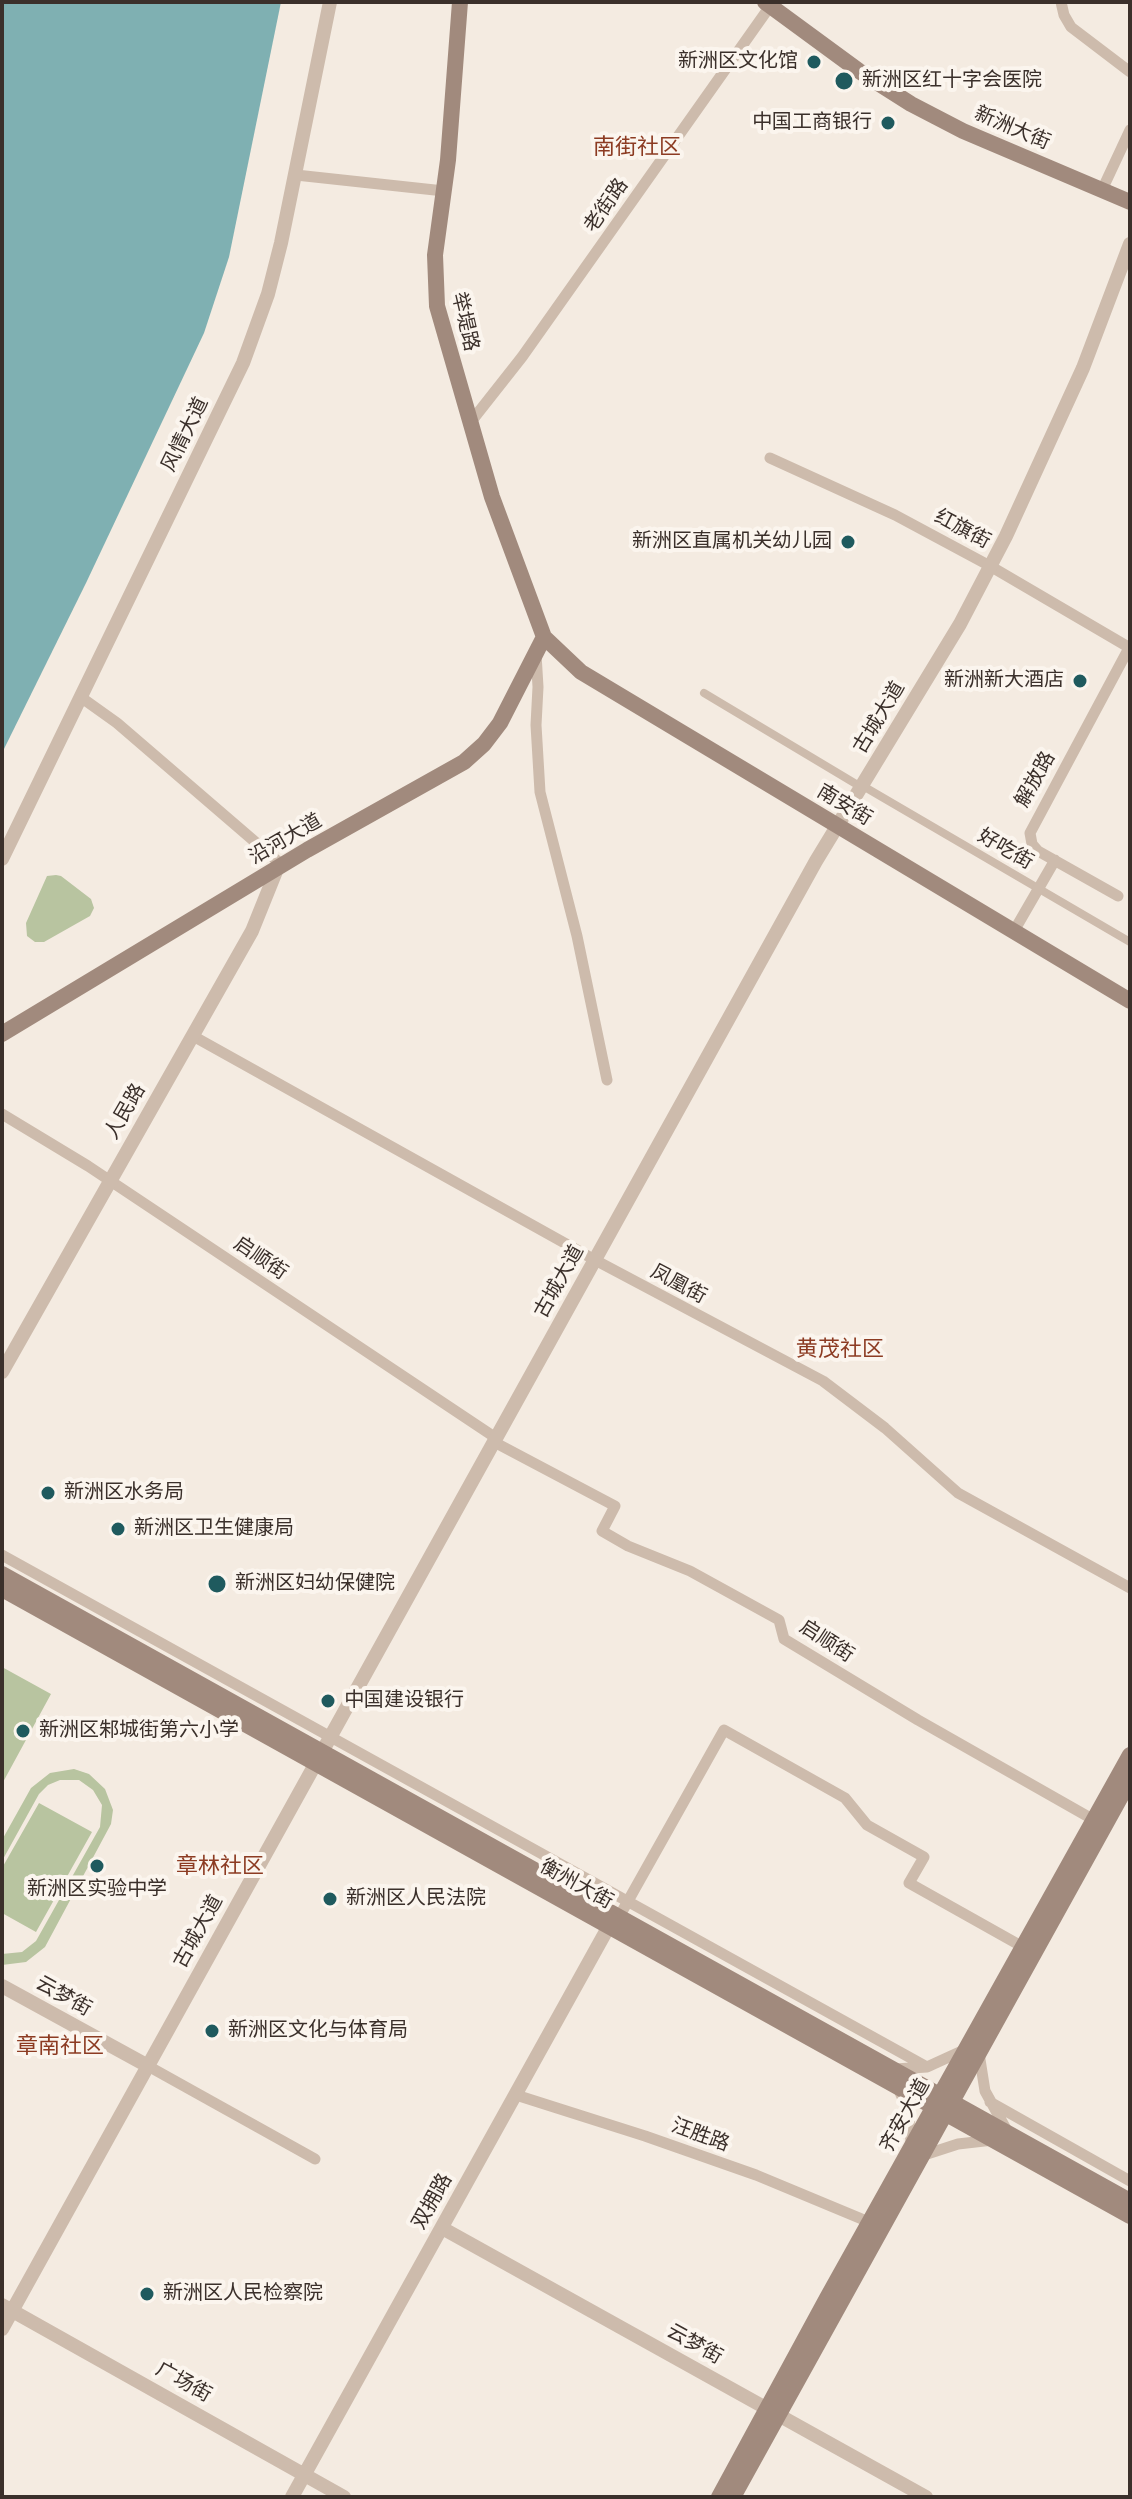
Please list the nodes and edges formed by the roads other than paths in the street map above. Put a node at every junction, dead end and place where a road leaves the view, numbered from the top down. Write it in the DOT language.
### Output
graph roads {
  1 [pos="330,2"];
  2 [pos="460,2"];
  3 [pos="1061,2"];
  4 [pos="770,3"];
  5 [pos="1130,72"];
  6 [pos="1130,130"];
  7 [pos="296,175"];
  8 [pos="1102,190"];
  9 [pos="444,191"];
  10 [pos="1130,202"];
  11 [pos="1130,244"];
  12 [pos="470,423"];
  13 [pos="770,458"];
  14 [pos="990,566"];
  15 [pos="544,637"];
  16 [pos="1130,647"];
  17 [pos="536,653"];
  18 [pos="704,693"];
  19 [pos="82,698"];
  20 [pos="863,787"];
  21 [pos="838,826"];
  22 [pos="2,859"];
  23 [pos="1055,860"];
  24 [pos="279,867"];
  25 [pos="1039,888"];
  26 [pos="1118,896"];
  27 [pos="1014,931"];
  28 [pos="1130,942"];
  29 [pos="1130,1001"];
  30 [pos="2,1034"];
  31 [pos="193,1036"];
  32 [pos="607,1080"];
  33 [pos="2,1114"];
  34 [pos="110,1181"];
  35 [pos="595,1260"];
  36 [pos="2,1372"];
  37 [pos="495,1440"];
  38 [pos="2,1555"];
  39 [pos="2,1574"];
  40 [pos="1130,1588"];
  41 [pos="2,1589"];
  42 [pos="323,1751"];
  43 [pos="1130,1755"];
  44 [pos="1130,1780"];
  45 [pos="1094,1820"];
  46 [pos="618,1915"];
  47 [pos="1023,1947"];
  48 [pos="2,1986"];
  49 [pos="972,2050"];
  50 [pos="148,2066"];
  51 [pos="927,2067"];
  52 [pos="895,2077"];
  53 [pos="516,2095"];
  54 [pos="990,2102"];
  55 [pos="942,2104"];
  56 [pos="1001,2136"];
  57 [pos="915,2152"];
  58 [pos="315,2159"];
  59 [pos="1130,2181"];
  60 [pos="1130,2201"];
  61 [pos="1130,2216"];
  62 [pos="869,2222"];
  63 [pos="442,2228"];
  64 [pos="7,2308"];
  65 [pos="2,2329"];
  66 [pos="772,2412"];
  67 [pos="305,2475"];
  68 [pos="292,2497"];
  69 [pos="344,2497"];
  70 [pos="719,2497"];
  71 [pos="733,2497"];
  72 [pos="926,2497"];
  1 -- 7 [label="street, 风情大道"];
  2 -- 9 [label="main road, 举堤路"];
  3 -- 5 [label="street"];
  4 -- 8 [label="main road, 新洲大街"];
  4 -- 12 [label="street, 老街路"];
  6 -- 8 [label="street"];
  7 -- 9 [label="street"];
  7 -- 19 [label="street, 风情大道"];
  8 -- 10 [label="main road, 新洲大街"];
  9 -- 12 [label="main road, 举堤路"];
  11 -- 14 [label="street, 古城大道"];
  12 -- 15 [label="main road, 举堤路"];
  13 -- 14 [label="street, 红旗街"];
  14 -- 16 [label="street, 红旗街"];
  14 -- 20 [label="street, 古城大道"];
  15 -- 17 [label="main road, 沿河大道"];
  15 -- 21 [label="main road, 南安街"];
  16 -- 23 [label="street, 解放路"];
  17 -- 24 [label="main road, 沿河大道"];
  17 -- 32 [label="street"];
  18 -- 20 [label="street, 好吃街"];
  19 -- 22 [label="street, 风情大道"];
  19 -- 24 [label="street"];
  20 -- 21 [label="street, 古城大道"];
  20 -- 25 [label="street, 好吃街"];
  21 -- 27 [label="main road, 南安街"];
  21 -- 35 [label="street, 古城大道"];
  23 -- 25 [label="street"];
  23 -- 26 [label="street, 解放路"];
  24 -- 30 [label="main road, 沿河大道"];
  24 -- 31 [label="street, 人民路"];
  25 -- 27 [label="street"];
  25 -- 28 [label="street, 好吃街"];
  27 -- 29 [label="main road, 南安街"];
  31 -- 34 [label="street, 人民路"];
  31 -- 35 [label="street, 凤凰街"];
  33 -- 34 [label="street, 启顺街"];
  34 -- 36 [label="street, 人民路"];
  34 -- 37 [label="street, 启顺街"];
  35 -- 37 [label="street, 古城大道"];
  35 -- 40 [label="street, 凤凰街"];
  37 -- 42 [label="street, 古城大道"];
  37 -- 45 [label="street, 启顺街"];
  38 -- 42 [label="street"];
  39 -- 42 [label="main road, 衡州大街"];
  41 -- 42 [label="main road, 衡州大街"];
  42 -- 46 [label="main road, 衡州大街"];
  42 -- 46 [label="street"];
  42 -- 50 [label="street, 古城大道"];
  43 -- 45 [label="main road, 齐安大道"];
  44 -- 49 [label="main road, 齐安大道"];
  45 -- 47 [label="main road, 齐安大道"];
  46 -- 47 [label="street, 双拥路"];
  46 -- 51 [label="street"];
  46 -- 52 [label="main road, 衡州大街"];
  46 -- 53 [label="street, 双拥路"];
  47 -- 49 [label="main road, 齐安大道"];
  48 -- 50 [label="street, 云梦街"];
  49 -- 51 [label="street"];
  49 -- 54 [label="street"];
  49 -- 55 [label="main road, 齐安大道"];
  50 -- 58 [label="street, 云梦街"];
  50 -- 64 [label="street, 古城大道"];
  51 -- 52 [label="street"];
  52 -- 55 [label="main road, 衡州大街"];
  52 -- 57 [label="street"];
  53 -- 62 [label="street, 汪胜路"];
  53 -- 63 [label="street, 双拥路"];
  54 -- 56 [label="street"];
  54 -- 59 [label="street"];
  55 -- 56 [label="main road, 衡州大街"];
  55 -- 57 [label="main road, 齐安大道"];
  56 -- 57 [label="street"];
  56 -- 60 [label="main road, 衡州大街"];
  56 -- 61 [label="main road, 衡州大街"];
  57 -- 62 [label="main road, 齐安大道"];
  57 -- 66 [label="main road, 齐安大道"];
  62 -- 66 [label="main road, 齐安大道"];
  63 -- 66 [label="street, 云梦街"];
  63 -- 67 [label="street, 双拥路"];
  64 -- 65 [label="street, 古城大道"];
  64 -- 67 [label="street, 广场街"];
  66 -- 70 [label="main road, 齐安大道"];
  66 -- 71 [label="main road, 齐安大道"];
  66 -- 72 [label="street, 云梦街"];
  67 -- 68 [label="street, 双拥路"];
  67 -- 69 [label="street, 广场街"];
}
